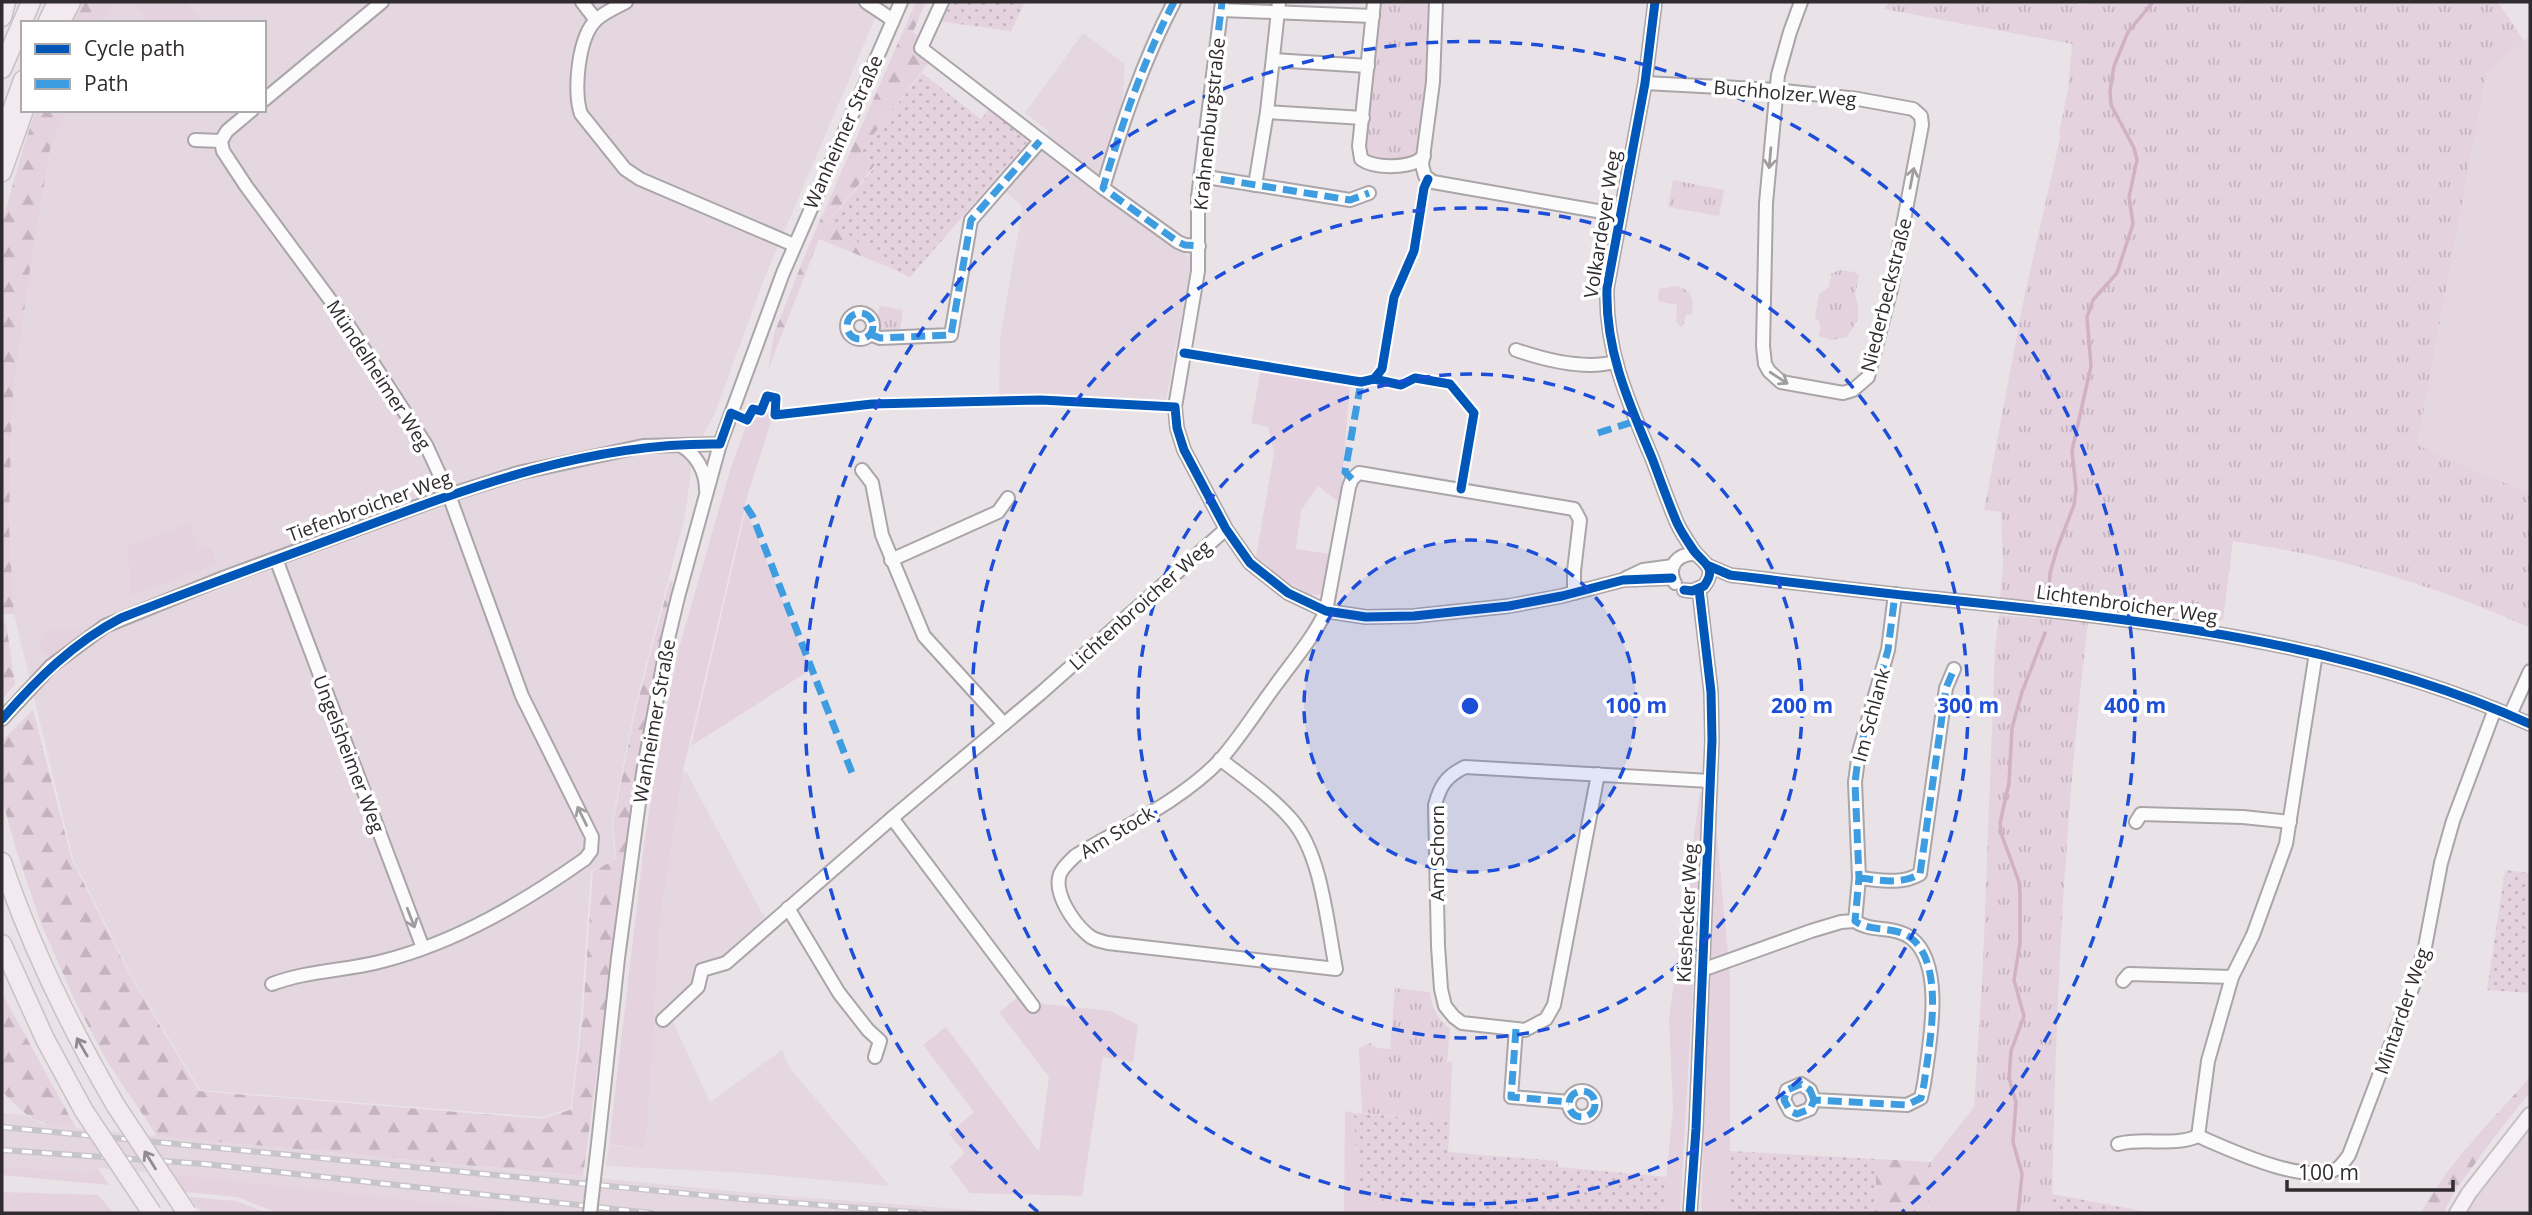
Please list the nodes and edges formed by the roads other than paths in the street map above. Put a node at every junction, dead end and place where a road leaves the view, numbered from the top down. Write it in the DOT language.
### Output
graph roads {
  1 [pos="6,2"];
  2 [pos="31,2"];
  3 [pos="57,2"];
  4 [pos="71,2"];
  5 [pos="382,2"];
  6 [pos="582,2"];
  7 [pos="626,2"];
  8 [pos="866,2"];
  9 [pos="901,2"];
  10 [pos="942,2"];
  11 [pos="1174,2"];
  12 [pos="1374,2"];
  13 [pos="1436,2"];
  14 [pos="1655,2"];
  15 [pos="1801,2"];
  16 [pos="1221,6"];
  17 [pos="1279,7"];
  18 [pos="1373,16"];
  19 [pos="2,17"];
  20 [pos="596,20"];
  21 [pos="893,20"];
  22 [pos="23,21"];
  23 [pos="48,21"];
  24 [pos="61,21"];
  25 [pos="21,25"];
  26 [pos="1273,60"];
  27 [pos="1368,66"];
  28 [pos="2,69"];
  29 [pos="1645,83"];
  30 [pos="21,86"];
  31 [pos="1776,90"];
  32 [pos="266,98"];
  33 [pos="23,112"];
  34 [pos="250,112"];
  35 [pos="1267,112"];
  36 [pos="1921,116"];
  37 [pos="1363,118"];
  38 [pos="2,138"];
  39 [pos="195,140"];
  40 [pos="221,141"];
  41 [pos="1040,141"];
  42 [pos="1424,156"];
  43 [pos="2,172"];
  44 [pos="1200,176"];
  45 [pos="1255,186"];
  46 [pos="1103,188"];
  47 [pos="1369,193"];
  48 [pos="1620,215"];
  49 [pos="794,245"];
  50 [pos="1199,246"];
  51 [pos="870,334"];
  52 [pos="1516,350"];
  53 [pos="1615,362"];
  54 [pos="680,444"];
  55 [pos="720,444"];
  56 [pos="862,470"];
  57 [pos="449,495"];
  58 [pos="706,495"];
  59 [pos="1008,498"];
  60 [pos="1678,524"];
  61 [pos="1226,529"];
  62 [pos="1696,554"];
  63 [pos="276,559"];
  64 [pos="891,560"];
  65 [pos="1709,566"];
  66 [pos="1675,567"];
  67 [pos="1730,575"];
  68 [pos="1703,585"];
  69 [pos="1684,590"];
  70 [pos="1574,593"];
  71 [pos="1895,594"];
  72 [pos="1326,611"];
  73 [pos="1700,615"];
  74 [pos="2316,653"];
  75 [pos="1954,669"];
  76 [pos="2530,671"];
  77 [pos="2495,709"];
  78 [pos="2510,715"];
  79 [pos="2,719"];
  80 [pos="1004,724"];
  81 [pos="2530,724"];
  82 [pos="1220,759"];
  83 [pos="1598,774"];
  84 [pos="1710,781"];
  85 [pos="892,818"];
  86 [pos="2136,822"];
  87 [pos="2290,822"];
  88 [pos="2,862"];
  89 [pos="1859,878"];
  90 [pos="788,908"];
  91 [pos="1855,921"];
  92 [pos="2,944"];
  93 [pos="423,948"];
  94 [pos="1702,970"];
  95 [pos="2232,977"];
  96 [pos="2123,981"];
  97 [pos="272,984"];
  98 [pos="1033,1006"];
  99 [pos="663,1020"];
  100 [pos="1516,1029"];
  101 [pos="875,1057"];
  102 [pos="1814,1100"];
  103 [pos="1569,1102"];
  104 [pos="2530,1115"];
  105 [pos="2198,1136"];
  106 [pos="2118,1144"];
  107 [pos="152,1213"];
  108 [pos="187,1213"];
  109 [pos="590,1213"];
  110 [pos="1690,1213"];
  111 [pos="2458,1213"];
  1 -- 19 [label="highway"];
  2 -- 22 [label="highway"];
  3 -- 23 [label="highway"];
  4 -- 24 [label="highway"];
  5 -- 32 [label="street"];
  6 -- 20 [label="street"];
  7 -- 20 [label="street"];
  8 -- 21 [label="street"];
  9 -- 21 [label="street, Wanheimer Straße"];
  10 -- 41 [label="street"];
  11 -- 46 [label="street"];
  12 -- 18 [label="street"];
  13 -- 42 [label="street"];
  14 -- 29 [label="street, Volkardeyer Weg"];
  15 -- 31 [label="street, Niederbeckstraße"];
  16 -- 17 [label="street"];
  16 -- 44 [label="street, Krahnenburgstraße"];
  17 -- 18 [label="street"];
  17 -- 26 [label="street"];
  18 -- 27 [label="street"];
  20 -- 49 [label="street"];
  21 -- 49 [label="street, Wanheimer Straße"];
  25 -- 28 [label="highway"];
  26 -- 27 [label="street"];
  26 -- 35 [label="street"];
  27 -- 37 [label="street"];
  29 -- 31 [label="street, Buchholzer Weg"];
  29 -- 48 [label="street, Volkardeyer Weg"];
  30 -- 38 [label="highway"];
  31 -- 36 [label="street, Buchholzer Weg"];
  31 -- 36 [label="street, Niederbeckstraße, one-way"];
  33 -- 43 [label="highway"];
  34 -- 40 [label="street"];
  35 -- 37 [label="street"];
  35 -- 45 [label="street"];
  37 -- 42 [label="street"];
  39 -- 40 [label="street"];
  40 -- 57 [label="street, Mündelheimer Weg"];
  41 -- 46 [label="street"];
  41 -- 51 [label="street"];
  42 -- 48 [label="street"];
  44 -- 45 [label="street"];
  44 -- 50 [label="street, Krahnenburgstraße"];
  45 -- 47 [label="street"];
  46 -- 50 [label="street"];
  48 -- 53 [label="street, Volkardeyer Weg"];
  49 -- 55 [label="street, Wanheimer Straße"];
  50 -- 61 [label="street, Krahnenburgstraße"];
  52 -- 53 [label="street"];
  53 -- 60 [label="street, Volkardeyer Weg"];
  54 -- 55 [label="street, Tiefenbroicher Weg"];
  54 -- 57 [label="street, Tiefenbroicher Weg"];
  54 -- 58 [label="street"];
  55 -- 58 [label="street, Wanheimer Straße"];
  56 -- 64 [label="street"];
  57 -- 63 [label="street, Tiefenbroicher Weg"];
  93 -- 57 [label="street, Mündelheimer Weg, one-way"];
  58 -- 109 [label="street, Wanheimer Straße, bridge"];
  59 -- 64 [label="street"];
  60 -- 62 [label="street, Volkardeyer Weg"];
  60 -- 66 [label="street, Volkardeyer Weg"];
  61 -- 72 [label="street, Lichtenbroicher Weg"];
  61 -- 80 [label="street, Lichtenbroicher Weg"];
  62 -- 65 [label="street, Volkardeyer Weg"];
  62 -- 66 [label="street"];
  63 -- 79 [label="street, Tiefenbroicher Weg"];
  63 -- 93 [label="street, Ungelsheimer Weg, one-way"];
  64 -- 80 [label="street"];
  65 -- 67 [label="street, Lichtenbroicher Weg"];
  65 -- 68 [label="street"];
  66 -- 69 [label="street"];
  66 -- 70 [label="street, Lichtenbroicher Weg"];
  67 -- 68 [label="street, Lichtenbroicher Weg"];
  67 -- 71 [label="street, Lichtenbroicher Weg"];
  68 -- 69 [label="street"];
  68 -- 73 [label="street, Kieshecker Weg"];
  69 -- 73 [label="street, Kieshecker Weg"];
  70 -- 72 [label="street, Lichtenbroicher Weg"];
  70 -- 72 [label="street"];
  71 -- 74 [label="street, Lichtenbroicher Weg"];
  71 -- 89 [label="street, Im Schlank"];
  72 -- 82 [label="street, Am Stock"];
  73 -- 84 [label="street, Kieshecker Weg"];
  74 -- 77 [label="street, Lichtenbroicher Weg"];
  74 -- 87 [label="street"];
  75 -- 89 [label="street"];
  76 -- 78 [label="street"];
  77 -- 78 [label="street, Lichtenbroicher Weg"];
  77 -- 105 [label="street, Mintarder Weg"];
  78 -- 81 [label="street, Lichtenbroicher Weg"];
  80 -- 85 [label="street, Lichtenbroicher Weg"];
  82 -- 82 [label="street, Am Stock"];
  83 -- 84 [label="street, Am Schorn"];
  83 -- 100 [label="street, Am Schorn"];
  83 -- 100 [label="street, Am Schorn"];
  84 -- 94 [label="street, Kieshecker Weg"];
  85 -- 90 [label="street, Lichtenbroicher Weg"];
  85 -- 98 [label="street"];
  86 -- 87 [label="street"];
  87 -- 95 [label="street"];
  108 -- 88 [label="highway, one-way, bridge"];
  89 -- 91 [label="street, Im Schlank"];
  90 -- 99 [label="street, Lichtenbroicher Weg"];
  90 -- 101 [label="street"];
  91 -- 94 [label="street"];
  91 -- 102 [label="street"];
  92 -- 107 [label="highway, bridge"];
  93 -- 97 [label="street"];
  94 -- 110 [label="street, Kieshecker Weg"];
  95 -- 96 [label="street"];
  95 -- 105 [label="street"];
  100 -- 103 [label="street"];
  104 -- 111 [label="main road"];
  105 -- 106 [label="street"];
}
